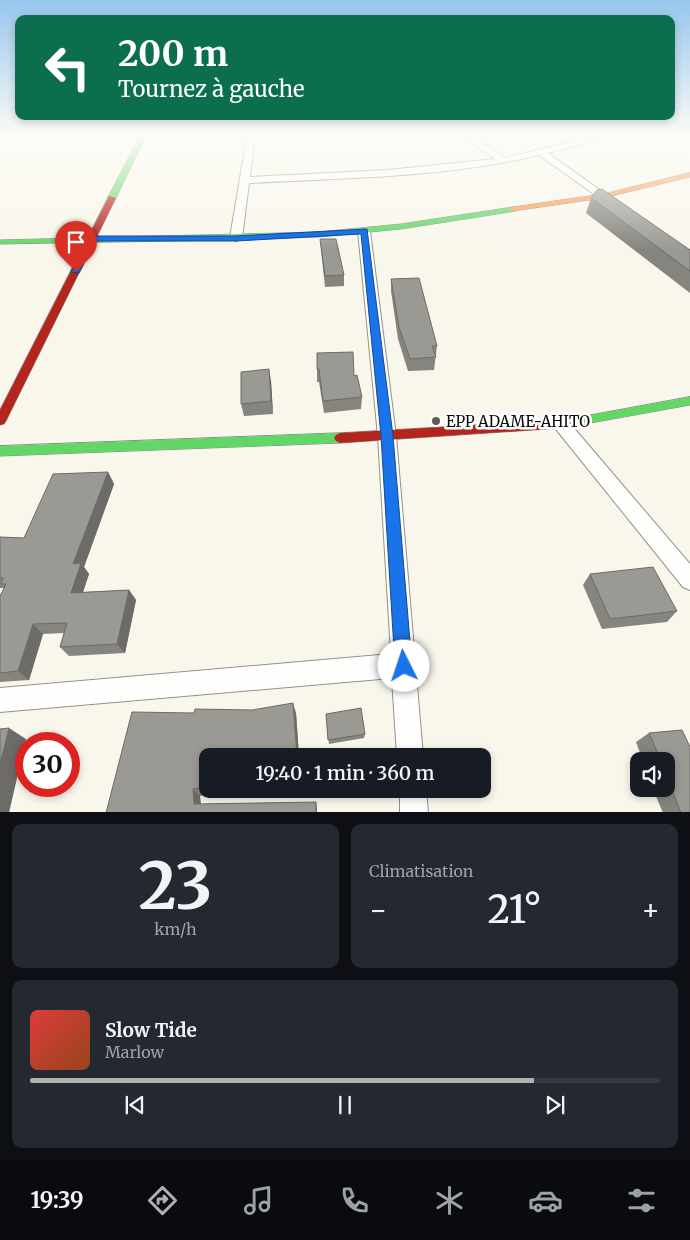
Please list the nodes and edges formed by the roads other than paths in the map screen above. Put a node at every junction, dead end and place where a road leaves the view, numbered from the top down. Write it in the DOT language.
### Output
graph roads {
  1 [pos="124,174"];
  2 [pos="245,174"];
  3 [pos="368,174"];
  4 [pos="572,174"];
  5 [pos="690,174"];
  6 [pos="244,180"];
  7 [pos="603,196"];
  8 [pos="626,211"];
  9 [pos="364,231"];
  10 [pos="92,238"];
  11 [pos="236,238"];
  12 [pos="0,242"];
  13 [pos="690,400"];
  14 [pos="0,421"];
  15 [pos="561,424"];
  16 [pos="387,436"];
  17 [pos="0,451"];
  18 [pos="690,580"];
  19 [pos="404,666"];
  20 [pos="0,700"];
  21 [pos="409,748"];
  22 [pos="413,798"];
  23 [pos="414,812"];
  1 -- 10 [label="street"];
  2 -- 6 [label="street"];
  3 -- 6 [label="street"];
  4 -- 7 [label="street"];
  5 -- 7 [label="street"];
  6 -- 11 [label="street"];
  7 -- 8 [label="street"];
  7 -- 9 [label="street"];
  9 -- 11 [label="street"];
  9 -- 16 [label="street"];
  10 -- 11 [label="street"];
  10 -- 12 [label="street"];
  10 -- 14 [label="street"];
  13 -- 15 [label="street"];
  15 -- 16 [label="street"];
  15 -- 18 [label="street"];
  16 -- 17 [label="street"];
  16 -- 19 [label="street"];
  19 -- 20 [label="street"];
  19 -- 21 [label="street"];
  22 -- 23 [label="street"];
}
